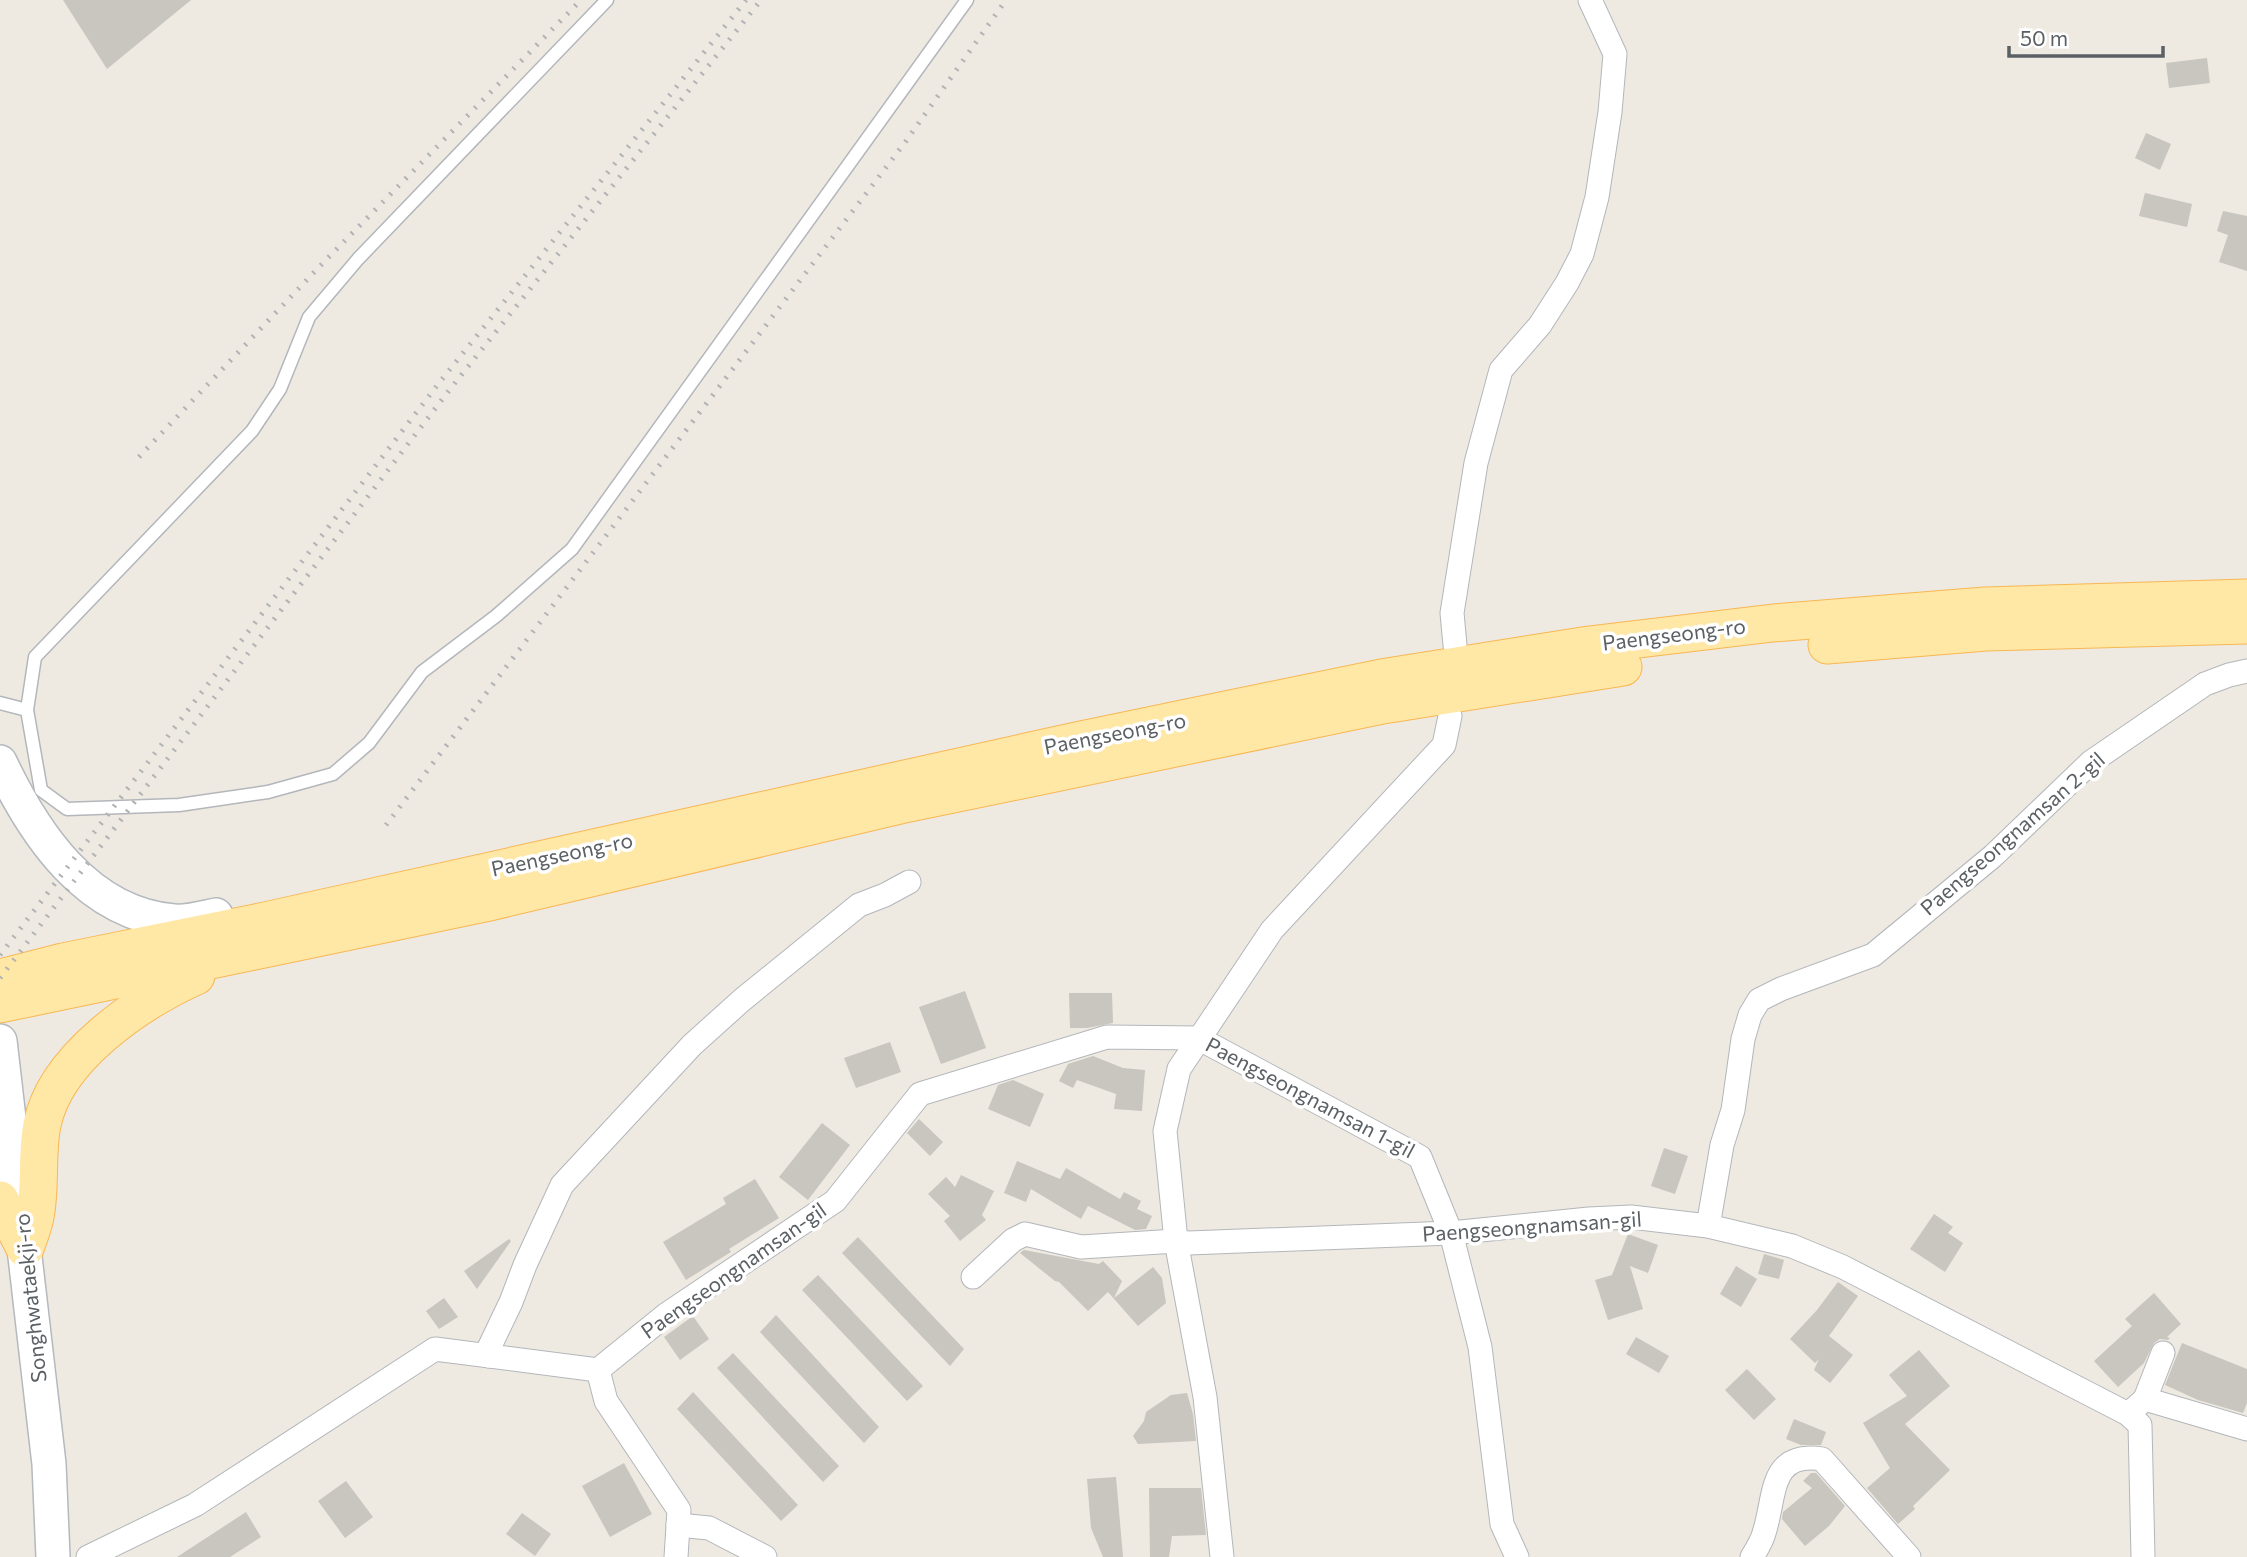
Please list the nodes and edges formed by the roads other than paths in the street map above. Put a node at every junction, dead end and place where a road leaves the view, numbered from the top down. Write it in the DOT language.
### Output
graph roads {
  1 [pos="607,0"];
  2 [pos="967,0"];
  3 [pos="1590,0"];
  4 [pos="2247,598"];
  5 [pos="2247,625"];
  6 [pos="1455,645"];
  7 [pos="2247,671"];
  8 [pos="0,703"];
  9 [pos="27,710"];
  10 [pos="1450,716"];
  11 [pos="0,762"];
  12 [pos="909,882"];
  13 [pos="274,933"];
  14 [pos="0,978"];
  15 [pos="0,1004"];
  16 [pos="1198,1038"];
  17 [pos="0,1041"];
  18 [pos="0,1200"];
  19 [pos="1707,1226"];
  20 [pos="1451,1233"];
  21 [pos="1176,1241"];
  22 [pos="25,1248"];
  23 [pos="973,1277"];
  24 [pos="2164,1353"];
  25 [pos="489,1356"];
  26 [pos="598,1370"];
  27 [pos="2136,1406"];
  28 [pos="2247,1429"];
  29 [pos="678,1525"];
  30 [pos="53,1557"];
  31 [pos="88,1557"];
  32 [pos="676,1557"];
  33 [pos="765,1557"];
  34 [pos="1222,1557"];
  35 [pos="1517,1557"];
  36 [pos="1752,1557"];
  37 [pos="1909,1557"];
  38 [pos="2143,1557"];
  1 -- 9 [label="lane"];
  2 -- 9 [label="lane"];
  3 -- 6 [label="street"];
  4 -- 13 [label="main road, Paengseong-ro"];
  5 -- 13 [label="main road, Paengseong-ro"];
  7 -- 19 [label="street, Paengseongnamsan 2-gil"];
  8 -- 9 [label="lane"];
  10 -- 16 [label="street, Paengseongnamsan 1-gil"];
  11 -- 13 [label="main road"];
  12 -- 25 [label="street"];
  13 -- 14 [label="main road, Paengseong-ro"];
  13 -- 15 [label="main road, Paengseong-ro"];
  13 -- 22 [label="main road"];
  16 -- 20 [label="street, Paengseongnamsan 1-gil"];
  16 -- 21 [label="street"];
  16 -- 26 [label="street, Paengseongnamsan-gil"];
  17 -- 22 [label="main road, Songhwataekji-ro"];
  18 -- 22 [label="main road"];
  19 -- 20 [label="street, Paengseongnamsan-gil"];
  19 -- 27 [label="street, Paengseongnamsan-gil"];
  20 -- 21 [label="street, Paengseongnamsan-gil"];
  20 -- 35 [label="street, Paengseongnamsan 1-gil"];
  21 -- 23 [label="street, Paengseongnamsan-gil"];
  21 -- 34 [label="street"];
  22 -- 30 [label="main road, Songhwataekji-ro"];
  24 -- 27 [label="street"];
  25 -- 26 [label="street"];
  25 -- 31 [label="street"];
  26 -- 29 [label="street"];
  27 -- 28 [label="street, Paengseongnamsan-gil"];
  27 -- 38 [label="street"];
  29 -- 32 [label="street"];
  29 -- 33 [label="street"];
  36 -- 37 [label="street"];
}
